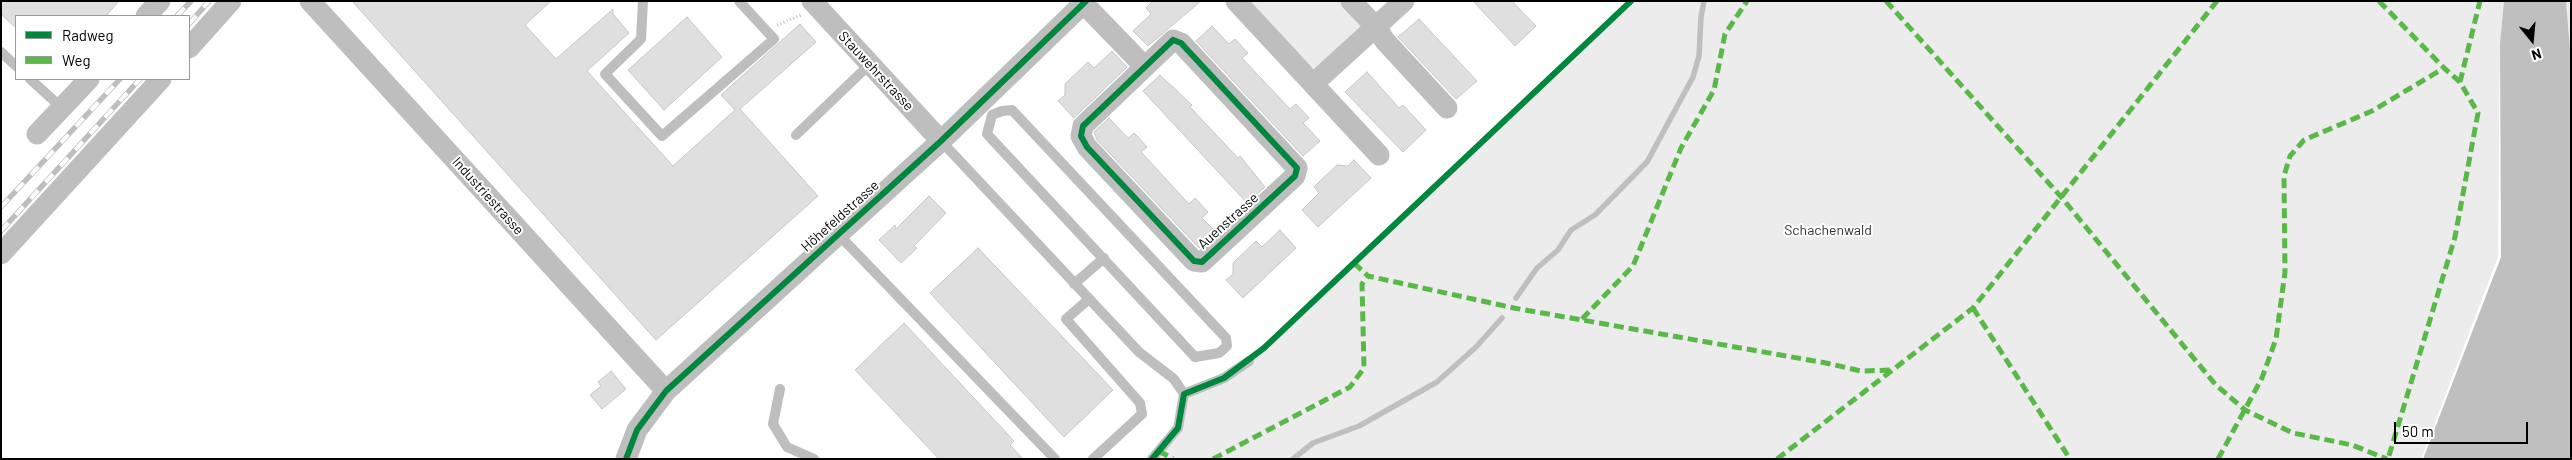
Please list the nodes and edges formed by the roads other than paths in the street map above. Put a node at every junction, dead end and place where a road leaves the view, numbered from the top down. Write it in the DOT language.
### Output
graph roads {
  1 [pos="160,1"];
  2 [pos="231,1"];
  3 [pos="310,1"];
  4 [pos="643,1"];
  5 [pos="739,1"];
  6 [pos="1236,1"];
  7 [pos="1352,1"];
  8 [pos="1404,1"];
  9 [pos="1085,2"];
  10 [pos="815,5"];
  11 [pos="147,15"];
  12 [pos="1376,27"];
  13 [pos="190,47"];
  14 [pos="1,52"];
  15 [pos="870,64"];
  16 [pos="15,65"];
  17 [pos="1145,67"];
  18 [pos="31,80"];
  19 [pos="88,80"];
  20 [pos="160,80"];
  21 [pos="1313,84"];
  22 [pos="62,108"];
  23 [pos="1447,108"];
  24 [pos="37,134"];
  25 [pos="796,135"];
  26 [pos="941,141"];
  27 [pos="1379,155"];
  28 [pos="838,234"];
  29 [pos="1,254"];
  30 [pos="1104,258"];
  31 [pos="1074,284"];
  32 [pos="1089,299"];
  33 [pos="1249,361"];
  34 [pos="780,389"];
  35 [pos="666,391"];
  36 [pos="1184,394"];
  37 [pos="626,459"];
  38 [pos="814,459"];
  39 [pos="1056,459"];
  40 [pos="1094,459"];
  41 [pos="1152,459"];
  1 -- 11 [label="street"];
  2 -- 13 [label="street"];
  3 -- 35 [label="street, Industriestrasse"];
  4 -- 5 [label="lane"];
  6 -- 21 [label="street"];
  7 -- 12 [label="street"];
  8 -- 12 [label="street"];
  9 -- 17 [label="street"];
  9 -- 26 [label="street, Höhefeldstrasse"];
  10 -- 15 [label="street, Stauwehrstrasse"];
  12 -- 21 [label="street"];
  12 -- 23 [label="street"];
  14 -- 16 [label="lane"];
  15 -- 25 [label="lane"];
  15 -- 26 [label="street, Stauwehrstrasse"];
  17 -- 17 [label="street, Auenstrasse"];
  18 -- 22 [label="lane"];
  19 -- 22 [label="street"];
  20 -- 29 [label="street"];
  21 -- 27 [label="street"];
  22 -- 24 [label="street"];
  26 -- 28 [label="street, Höhefeldstrasse"];
  26 -- 31 [label="lane"];
  28 -- 35 [label="street, Höhefeldstrasse"];
  28 -- 39 [label="lane"];
  30 -- 30 [label="lane"];
  30 -- 31 [label="lane"];
  31 -- 32 [label="lane"];
  32 -- 36 [label="lane"];
  32 -- 40 [label="lane"];
  33 -- 36 [label="lane"];
  34 -- 38 [label="lane"];
  35 -- 37 [label="street, Höhefeldstrasse"];
  36 -- 41 [label="lane"];
}
